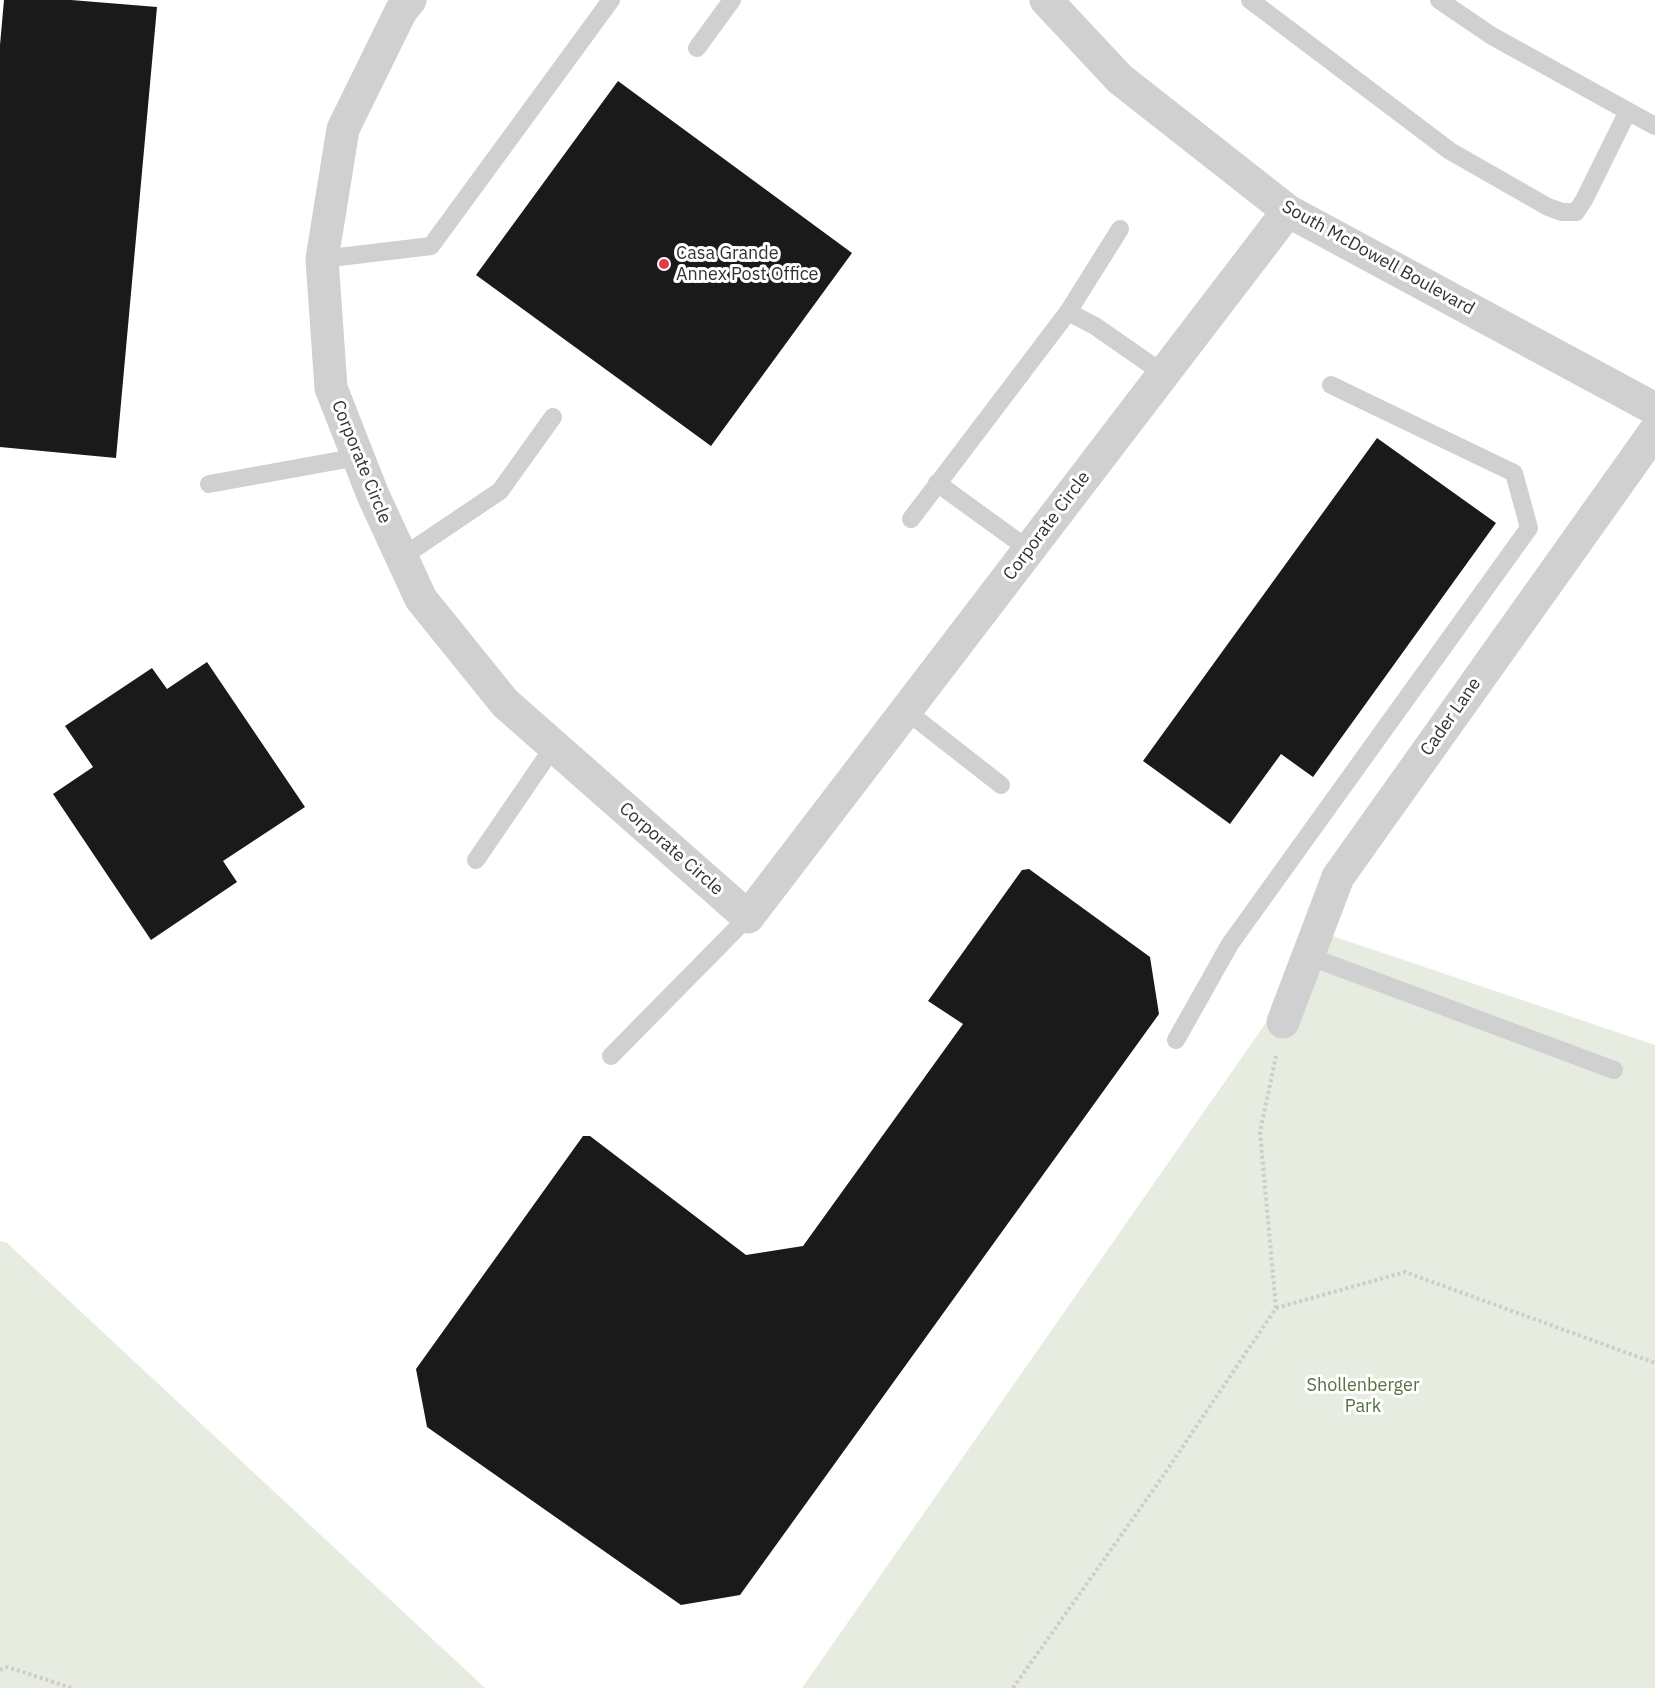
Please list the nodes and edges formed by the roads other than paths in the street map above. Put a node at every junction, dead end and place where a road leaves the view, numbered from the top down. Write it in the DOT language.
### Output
graph roads {
  1 [pos="410,0"];
  2 [pos="612,0"];
  3 [pos="732,0"];
  4 [pos="1046,0"];
  5 [pos="1250,0"];
  6 [pos="1439,0"];
  7 [pos="697,48"];
  8 [pos="1628,111"];
  9 [pos="1655,126"];
  10 [pos="1288,211"];
  11 [pos="1120,229"];
  12 [pos="322,260"];
  13 [pos="1068,312"];
  14 [pos="1164,374"];
  15 [pos="1330,385"];
  16 [pos="1655,409"];
  17 [pos="554,417"];
  18 [pos="1655,431"];
  19 [pos="358,457"];
  20 [pos="937,483"];
  21 [pos="209,484"];
  22 [pos="911,519"];
  23 [pos="1028,549"];
  24 [pos="402,557"];
  25 [pos="905,710"];
  26 [pos="554,746"];
  27 [pos="1001,785"];
  28 [pos="476,860"];
  29 [pos="748,917"];
  30 [pos="1308,956"];
  31 [pos="1283,1022"];
  32 [pos="1176,1040"];
  33 [pos="610,1056"];
  34 [pos="1614,1070"];
  1 -- 12 [label="street, Corporate Circle"];
  2 -- 12 [label="lane"];
  3 -- 7 [label="lane"];
  4 -- 10 [label="street, South McDowell Boulevard"];
  5 -- 8 [label="lane"];
  6 -- 8 [label="lane"];
  8 -- 9 [label="lane"];
  10 -- 14 [label="street, Corporate Circle"];
  10 -- 16 [label="street, South McDowell Boulevard"];
  11 -- 13 [label="lane"];
  12 -- 19 [label="street, Corporate Circle"];
  13 -- 14 [label="lane"];
  13 -- 20 [label="lane"];
  14 -- 23 [label="street, Corporate Circle"];
  15 -- 32 [label="lane"];
  17 -- 24 [label="lane"];
  18 -- 30 [label="street, Cader Lane"];
  19 -- 21 [label="lane"];
  19 -- 24 [label="street, Corporate Circle"];
  20 -- 22 [label="lane"];
  20 -- 23 [label="lane"];
  23 -- 25 [label="street, Corporate Circle"];
  24 -- 26 [label="street, Corporate Circle"];
  25 -- 27 [label="lane"];
  25 -- 29 [label="street, Corporate Circle"];
  26 -- 28 [label="lane"];
  26 -- 29 [label="street, Corporate Circle"];
  29 -- 33 [label="lane"];
  30 -- 31 [label="street, Cader Lane"];
  30 -- 34 [label="lane"];
}
